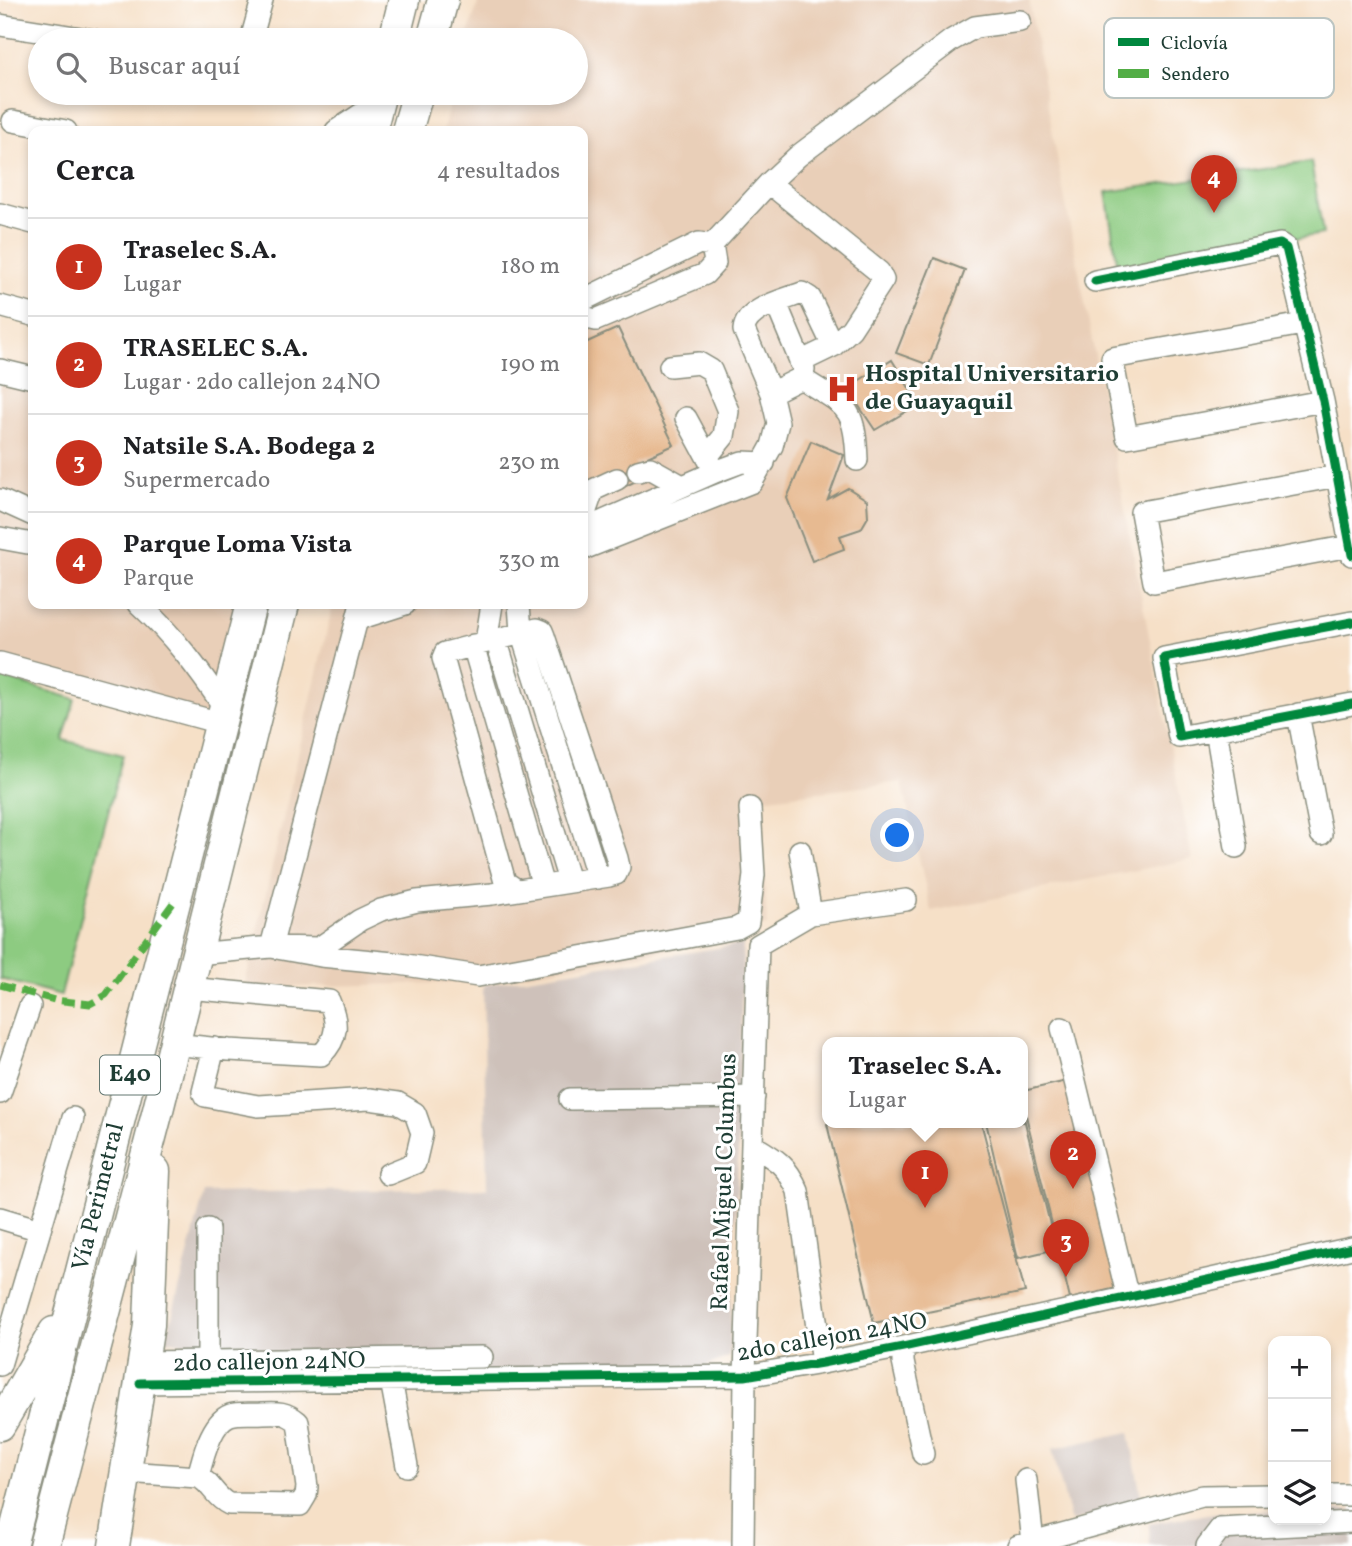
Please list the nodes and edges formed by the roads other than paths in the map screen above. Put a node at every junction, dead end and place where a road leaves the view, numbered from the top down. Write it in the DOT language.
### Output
graph roads {
  1 [pos="262,0"];
  2 [pos="404,0"];
  3 [pos="443,0"];
  4 [pos="1020,21"];
  5 [pos="0,24"];
  6 [pos="254,28"];
  7 [pos="397,28"];
  8 [pos="435,28"];
  9 [pos="28,29"];
  10 [pos="415,105"];
  11 [pos="377,109"];
  12 [pos="13,121"];
  13 [pos="40,126"];
  14 [pos="345,126"];
  15 [pos="408,126"];
  16 [pos="769,183"];
  17 [pos="0,214"];
  18 [pos="28,222"];
  19 [pos="712,245"];
  20 [pos="1095,281"];
  21 [pos="588,298"];
  22 [pos="776,303"];
  23 [pos="0,306"];
  24 [pos="28,314"];
  25 [pos="588,318"];
  26 [pos="1303,324"];
  27 [pos="833,346"];
  28 [pos="670,366"];
  29 [pos="0,370"];
  30 [pos="801,370"];
  31 [pos="28,377"];
  32 [pos="771,393"];
  33 [pos="1323,401"];
  34 [pos="686,418"];
  35 [pos="857,460"];
  36 [pos="764,463"];
  37 [pos="711,464"];
  38 [pos="638,471"];
  39 [pos="1338,476"];
  40 [pos="617,480"];
  41 [pos="682,486"];
  42 [pos="726,493"];
  43 [pos="0,500"];
  44 [pos="588,504"];
  45 [pos="28,513"];
  46 [pos="588,528"];
  47 [pos="0,538"];
  48 [pos="28,543"];
  49 [pos="588,547"];
  50 [pos="1351,551"];
  51 [pos="144,609"];
  52 [pos="250,609"];
  53 [pos="283,609"];
  54 [pos="491,609"];
  55 [pos="519,609"];
  56 [pos="360,611"];
  57 [pos="1352,622"];
  58 [pos="520,632"];
  59 [pos="485,642"];
  60 [pos="0,663"];
  61 [pos="1352,704"];
  62 [pos="222,715"];
  63 [pos="1298,715"];
  64 [pos="1216,730"];
  65 [pos="750,808"];
  66 [pos="1321,834"];
  67 [pos="1236,847"];
  68 [pos="800,851"];
  69 [pos="569,881"];
  70 [pos="543,886"];
  71 [pos="517,890"];
  72 [pos="906,900"];
  73 [pos="811,914"];
  74 [pos="271,947"];
  75 [pos="196,954"];
  76 [pos="187,988"];
  77 [pos="30,1006"];
  78 [pos="1062,1028"];
  79 [pos="174,1044"];
  80 [pos="214,1048"];
  81 [pos="0,1093"];
  82 [pos="754,1097"];
  83 [pos="570,1099"];
  84 [pos="157,1114"];
  85 [pos="73,1118"];
  86 [pos="752,1146"];
  87 [pos="388,1174"];
  88 [pos="0,1218"];
  89 [pos="208,1229"];
  90 [pos="40,1230"];
  91 [pos="1352,1248"];
  92 [pos="1130,1297"];
  93 [pos="74,1298"];
  94 [pos="903,1346"];
  95 [pos="482,1357"];
  96 [pos="208,1362"];
  97 [pos="822,1363"];
  98 [pos="0,1366"];
  99 [pos="142,1373"];
  100 [pos="746,1376"];
  101 [pos="391,1380"];
  102 [pos="0,1425"];
  103 [pos="923,1454"];
  104 [pos="407,1466"];
  105 [pos="126,1472"];
  106 [pos="198,1477"];
  107 [pos="1026,1480"];
  108 [pos="1268,1495"];
  109 [pos="1331,1495"];
  110 [pos="1352,1495"];
  111 [pos="1352,1522"];
  112 [pos="1025,1544"];
  113 [pos="10,1546"];
  114 [pos="44,1546"];
  115 [pos="114,1546"];
  116 [pos="743,1546"];
  117 [pos="1207,1546"];
  1 -- 6 [label="street"];
  2 -- 7 [label="highway"];
  3 -- 8 [label="highway"];
  4 -- 16 [label="street"];
  5 -- 9 [label="street"];
  10 -- 15 [label="highway"];
  11 -- 14 [label="street"];
  12 -- 13 [label="street"];
  16 -- 19 [label="street"];
  16 -- 27 [label="street"];
  17 -- 18 [label="street"];
  19 -- 21 [label="street"];
  19 -- 25 [label="street"];
  20 -- 26 [label="street"];
  22 -- 27 [label="street"];
  22 -- 30 [label="street"];
  22 -- 32 [label="street"];
  23 -- 24 [label="street"];
  26 -- 33 [label="street"];
  26 -- 33 [label="street"];
  27 -- 30 [label="street"];
  28 -- 37 [label="street"];
  29 -- 31 [label="street"];
  30 -- 32 [label="street"];
  30 -- 35 [label="street"];
  32 -- 36 [label="street"];
  33 -- 39 [label="street"];
  34 -- 37 [label="street"];
  36 -- 37 [label="street"];
  36 -- 42 [label="street"];
  37 -- 41 [label="street"];
  37 -- 42 [label="street"];
  38 -- 41 [label="street"];
  39 -- 50 [label="street"];
  39 -- 50 [label="street"];
  40 -- 44 [label="street"];
  41 -- 46 [label="street"];
  42 -- 49 [label="street"];
  43 -- 45 [label="street"];
  47 -- 48 [label="street"];
  51 -- 62 [label="street"];
  52 -- 62 [label="highway, Vía Perimetral / E40"];
  53 -- 75 [label="highway, Vía Perimetral / E40"];
  54 -- 59 [label="street"];
  55 -- 58 [label="street"];
  56 -- 74 [label="street"];
  57 -- 64 [label="street"];
  58 -- 59 [label="street"];
  58 -- 69 [label="street"];
  59 -- 69 [label="street"];
  59 -- 70 [label="street"];
  59 -- 71 [label="street"];
  60 -- 62 [label="street"];
  61 -- 63 [label="street"];
  62 -- 93 [label="highway, Vía Perimetral / E40"];
  63 -- 64 [label="street"];
  63 -- 66 [label="street"];
  64 -- 67 [label="street"];
  65 -- 74 [label="street"];
  68 -- 73 [label="street"];
  69 -- 70 [label="street"];
  70 -- 71 [label="street"];
  71 -- 74 [label="street"];
  72 -- 73 [label="street"];
  73 -- 82 [label="street, Rafael Miguel Columbus"];
  74 -- 75 [label="street"];
  75 -- 76 [label="highway, Vía Perimetral / E40"];
  76 -- 79 [label="highway, Vía Perimetral / E40"];
  76 -- 80 [label="street"];
  77 -- 81 [label="street"];
  78 -- 92 [label="street"];
  79 -- 80 [label="street"];
  79 -- 84 [label="highway, Vía Perimetral / E40"];
  80 -- 87 [label="street"];
  82 -- 83 [label="street"];
  82 -- 86 [label="street, Rafael Miguel Columbus"];
  84 -- 99 [label="highway"];
  84 -- 114 [label="highway, Vía Perimetral / E40"];
  85 -- 90 [label="street"];
  86 -- 97 [label="street"];
  86 -- 100 [label="street, Rafael Miguel Columbus"];
  88 -- 90 [label="street"];
  89 -- 96 [label="street"];
  90 -- 98 [label="street"];
  91 -- 92 [label="street, 2do callejon 24NO"];
  92 -- 94 [label="street, 2do callejon 24NO"];
  93 -- 102 [label="highway"];
  93 -- 113 [label="highway, Vía Perimetral / E40"];
  94 -- 97 [label="street, 2do callejon 24NO"];
  94 -- 103 [label="street"];
  95 -- 96 [label="street"];
  96 -- 99 [label="street"];
  97 -- 100 [label="street, 2do callejon 24NO"];
  99 -- 101 [label="street, 2do callejon 24NO"];
  99 -- 105 [label="highway"];
  100 -- 101 [label="street, 2do callejon 24NO"];
  100 -- 116 [label="street, Rafael Miguel Columbus"];
  101 -- 104 [label="street"];
  105 -- 106 [label="street"];
  105 -- 115 [label="highway"];
  106 -- 106 [label="street"];
  107 -- 112 [label="street"];
  108 -- 112 [label="street"];
  109 -- 110 [label="street"];
  111 -- 117 [label="street"];
}
